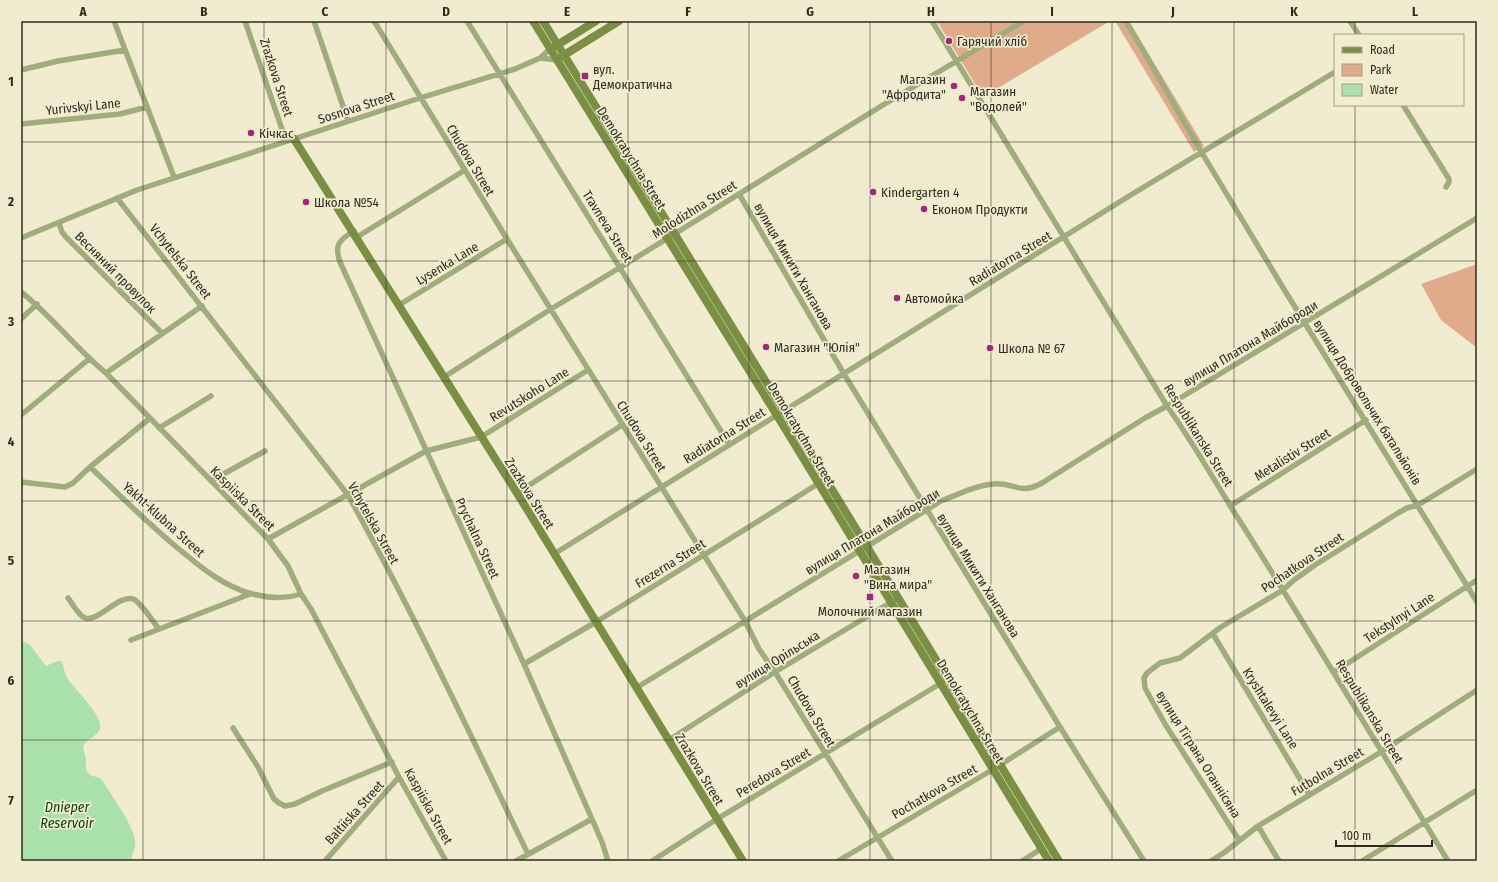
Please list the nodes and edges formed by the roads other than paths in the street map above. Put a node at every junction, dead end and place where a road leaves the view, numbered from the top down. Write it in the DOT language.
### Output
graph roads {
  1 [pos="114,21"];
  2 [pos="246,21"];
  3 [pos="314,21"];
  4 [pos="374,21"];
  5 [pos="467,21"];
  6 [pos="533,21"];
  7 [pos="543,21"];
  8 [pos="596,21"];
  9 [pos="619,21"];
  10 [pos="932,21"];
  11 [pos="1024,21"];
  12 [pos="1126,21"];
  13 [pos="1350,21"];
  14 [pos="1358,34"];
  15 [pos="554,47"];
  16 [pos="126,50"];
  17 [pos="560,57"];
  18 [pos="540,58"];
  19 [pos="956,61"];
  20 [pos="21,70"];
  21 [pos="1334,73"];
  22 [pos="499,74"];
  23 [pos="420,98"];
  24 [pos="1405,106"];
  25 [pos="147,108"];
  26 [pos="348,121"];
  27 [pos="21,124"];
  28 [pos="294,139"];
  29 [pos="286,141"];
  30 [pos="1202,153"];
  31 [pos="465,170"];
  32 [pos="174,178"];
  33 [pos="1446,187"];
  34 [pos="739,194"];
  35 [pos="117,198"];
  36 [pos="1477,218"];
  37 [pos="59,223"];
  38 [pos="355,234"];
  39 [pos="671,236"];
  40 [pos="21,237"];
  41 [pos="1064,238"];
  42 [pos="506,240"];
  43 [pos="621,267"];
  44 [pos="21,292"];
  45 [pos="37,304"];
  46 [pos="398,305"];
  47 [pos="202,306"];
  48 [pos="551,309"];
  49 [pos="21,319"];
  50 [pos="1305,322"];
  51 [pos="162,333"];
  52 [pos="89,359"];
  53 [pos="588,370"];
  54 [pos="106,373"];
  55 [pos="844,374"];
  56 [pos="444,377"];
  57 [pos="211,396"];
  58 [pos="1167,406"];
  59 [pos="780,412"];
  60 [pos="21,415"];
  61 [pos="150,419"];
  62 [pos="1366,420"];
  63 [pos="622,425"];
  64 [pos="158,428"];
  65 [pos="481,437"];
  66 [pos="729,444"];
  67 [pos="265,451"];
  68 [pos="426,451"];
  69 [pos="90,467"];
  70 [pos="1477,470"];
  71 [pos="211,481"];
  72 [pos="822,481"];
  73 [pos="21,482"];
  74 [pos="661,488"];
  75 [pos="517,493"];
  76 [pos="348,495"];
  77 [pos="1418,505"];
  78 [pos="1230,506"];
  79 [pos="926,510"];
  80 [pos="268,539"];
  81 [pos="863,549"];
  82 [pos="554,554"];
  83 [pos="704,555"];
  84 [pos="1477,580"];
  85 [pos="1467,586"];
  86 [pos="1283,590"];
  87 [pos="250,594"];
  88 [pos="301,594"];
  89 [pos="68,598"];
  90 [pos="894,600"];
  91 [pos="1477,602"];
  92 [pos="745,621"];
  93 [pos="596,622"];
  94 [pos="159,630"];
  95 [pos="1213,634"];
  96 [pos="131,640"];
  97 [pos="524,664"];
  98 [pos="775,672"];
  99 [pos="1334,672"];
  100 [pos="1144,678"];
  101 [pos="944,682"];
  102 [pos="636,688"];
  103 [pos="1477,690"];
  104 [pos="1060,727"];
  105 [pos="233,728"];
  106 [pos="668,740"];
  107 [pos="1381,752"];
  108 [pos="824,753"];
  109 [pos="392,762"];
  110 [pos="996,767"];
  111 [pos="399,777"];
  112 [pos="1477,790"];
  113 [pos="1309,794"];
  114 [pos="592,819"];
  115 [pos="717,819"];
  116 [pos="1424,822"];
  117 [pos="1258,826"];
  118 [pos="877,837"];
  119 [pos="1239,840"];
  120 [pos="1041,849"];
  121 [pos="528,854"];
  122 [pos="325,861"];
  123 [pos="446,861"];
  124 [pos="516,861"];
  125 [pos="608,861"];
  126 [pos="652,861"];
  127 [pos="743,861"];
  128 [pos="838,861"];
  129 [pos="892,861"];
  130 [pos="1022,861"];
  131 [pos="1049,861"];
  132 [pos="1058,861"];
  133 [pos="1144,861"];
  134 [pos="1211,861"];
  135 [pos="1279,861"];
  136 [pos="1362,861"];
  137 [pos="1448,861"];
  1 -- 16 [label="street"];
  2 -- 29 [label="street, Zrazkova Street"];
  3 -- 26 [label="street"];
  4 -- 23 [label="street, Chudova Street"];
  5 -- 22 [label="street, Travneva Street"];
  6 -- 15 [label="street, Demokratychna Street"];
  7 -- 15 [label="street, Demokratychna Street"];
  8 -- 15 [label="street"];
  9 -- 17 [label="street"];
  10 -- 19 [label="street, Respublikanska Street"];
  11 -- 19 [label="street, Molodizhna Street"];
  12 -- 30 [label="street, вулиця Добровольчих батальйонів"];
  13 -- 14 [label="street"];
  15 -- 17 [label="street, Demokratychna Street"];
  15 -- 18 [label="street, Sosnova Street"];
  16 -- 20 [label="street"];
  16 -- 25 [label="street"];
  17 -- 18 [label="street, Sosnova Street"];
  17 -- 39 [label="street, Demokratychna Street"];
  18 -- 22 [label="street, Sosnova Street"];
  19 -- 34 [label="street, Molodizhna Street"];
  19 -- 41 [label="street, Respublikanska Street"];
  21 -- 30 [label="street, Radiatorna Street"];
  22 -- 23 [label="street, Sosnova Street"];
  22 -- 43 [label="street, Travneva Street"];
  23 -- 26 [label="street, Sosnova Street"];
  23 -- 31 [label="street, Chudova Street"];
  24 -- 33 [label="street"];
  25 -- 27 [label="street, Yurivskyi Lane"];
  25 -- 32 [label="street"];
  26 -- 28 [label="street, Sosnova Street"];
  28 -- 29 [label="street, Sosnova Street"];
  28 -- 38 [label="street, Zrazkova Street"];
  29 -- 32 [label="street, Sosnova Street"];
  30 -- 41 [label="street, Radiatorna Street"];
  30 -- 50 [label="street, вулиця Добровольчих батальйонів"];
  31 -- 38 [label="street, Prychalna Street"];
  31 -- 42 [label="street, Chudova Street"];
  32 -- 35 [label="street, Sosnova Street"];
  34 -- 39 [label="street, Molodizhna Street"];
  34 -- 55 [label="street, вулиця Микити Ханганова"];
  35 -- 37 [label="street, Sosnova Street"];
  35 -- 47 [label="street, Vchytelska Street"];
  36 -- 50 [label="street, вулиця Платона Майбороди"];
  37 -- 40 [label="street, Sosnova Street"];
  37 -- 51 [label="street, Весняний провулок"];
  38 -- 46 [label="street, Zrazkova Street"];
  38 -- 68 [label="street, Prychalna Street"];
  39 -- 43 [label="street, Molodizhna Street"];
  39 -- 59 [label="street, Demokratychna Street"];
  41 -- 55 [label="street, Radiatorna Street"];
  41 -- 58 [label="street, Respublikanska Street"];
  42 -- 46 [label="street, Lysenka Lane"];
  42 -- 48 [label="street, Chudova Street"];
  43 -- 48 [label="street, Molodizhna Street"];
  43 -- 66 [label="street, Travneva Street"];
  44 -- 45 [label="street, Kaspiiska Street"];
  45 -- 49 [label="street"];
  45 -- 52 [label="street, Kaspiiska Street"];
  46 -- 56 [label="street, Zrazkova Street"];
  47 -- 51 [label="street"];
  47 -- 76 [label="street, Vchytelska Street"];
  48 -- 53 [label="street, Chudova Street"];
  48 -- 56 [label="street, Molodizhna Street"];
  50 -- 58 [label="street, вулиця Платона Майбороди"];
  50 -- 62 [label="street, вулиця Добровольчих батальйонів"];
  51 -- 54 [label="street"];
  52 -- 54 [label="street, Kaspiiska Street"];
  52 -- 60 [label="street"];
  53 -- 63 [label="street, Chudova Street"];
  53 -- 65 [label="street, Revutskoho Lane"];
  54 -- 61 [label="street, Kaspiiska Street"];
  55 -- 59 [label="street, Radiatorna Street"];
  55 -- 79 [label="street, вулиця Микити Ханганова"];
  56 -- 65 [label="street, Zrazkova Street"];
  57 -- 64 [label="street"];
  58 -- 78 [label="street, Respublikanska Street"];
  58 -- 79 [label="street, вулиця Платона Майбороди"];
  59 -- 66 [label="street, Radiatorna Street"];
  59 -- 72 [label="street, Demokratychna Street"];
  61 -- 64 [label="street, Kaspiiska Street"];
  61 -- 69 [label="street"];
  62 -- 77 [label="street, вулиця Добровольчих батальйонів"];
  62 -- 78 [label="street, Metalistiv Street"];
  63 -- 74 [label="street, Chudova Street"];
  63 -- 75 [label="street"];
  64 -- 71 [label="street, Kaspiiska Street"];
  65 -- 68 [label="street, Revutskoho Lane"];
  65 -- 75 [label="street, Zrazkova Street"];
  66 -- 74 [label="street, Radiatorna Street"];
  67 -- 71 [label="street"];
  68 -- 76 [label="street, Revutskoho Lane"];
  68 -- 97 [label="street, Prychalna Street"];
  69 -- 73 [label="street"];
  69 -- 87 [label="street, Yakht-klubna Street"];
  70 -- 77 [label="street, Pochatkova Street"];
  71 -- 80 [label="street, Kaspiiska Street"];
  72 -- 81 [label="street, Demokratychna Street"];
  72 -- 83 [label="street, Frezerna Street"];
  74 -- 82 [label="street, Radiatorna Street"];
  74 -- 83 [label="street, Chudova Street"];
  75 -- 82 [label="street, Zrazkova Street"];
  76 -- 80 [label="street, Revutskoho Lane"];
  76 -- 121 [label="street, Vchytelska Street"];
  77 -- 85 [label="street, вулиця Добровольчих батальйонів"];
  77 -- 86 [label="street, Pochatkova Street"];
  78 -- 86 [label="street, Respublikanska Street"];
  79 -- 81 [label="street, вулиця Платона Майбороди"];
  79 -- 104 [label="street, вулиця Микити Ханганова"];
  80 -- 88 [label="street, Kaspiiska Street"];
  81 -- 90 [label="street, Demokratychna Street"];
  81 -- 92 [label="street, вулиця Платона Майбороди"];
  82 -- 93 [label="street, Zrazkova Street"];
  83 -- 92 [label="street, Chudova Street"];
  83 -- 93 [label="street, Frezerna Street"];
  84 -- 85 [label="street, Tekstylnyi Lane"];
  85 -- 91 [label="street, вулиця Добровольчих батальйонів"];
  85 -- 99 [label="street, Tekstylnyi Lane"];
  86 -- 95 [label="street, Pochatkova Street"];
  86 -- 99 [label="street, Respublikanska Street"];
  87 -- 88 [label="street, Yakht-klubna Street"];
  87 -- 94 [label="street"];
  88 -- 109 [label="street, Kaspiiska Street"];
  89 -- 94 [label="street"];
  90 -- 98 [label="street, вулиця Орільська"];
  90 -- 101 [label="street, Demokratychna Street"];
  92 -- 98 [label="street, Chudova Street"];
  92 -- 102 [label="street, вулиця Платона Майбороди"];
  93 -- 97 [label="street, Frezerna Street"];
  93 -- 102 [label="street, Zrazkova Street"];
  94 -- 96 [label="street"];
  95 -- 100 [label="street, Pochatkova Street"];
  95 -- 113 [label="street, Kryshtalevyi Lane"];
  97 -- 114 [label="street, Prychalna Street"];
  98 -- 106 [label="street, вулиця Орільська"];
  98 -- 108 [label="street, Chudova Street"];
  99 -- 107 [label="street, Respublikanska Street"];
  100 -- 119 [label="street, вулиця Тіграна Оганнісяна"];
  101 -- 108 [label="street, Peredova Street"];
  101 -- 110 [label="street, Demokratychna Street"];
  102 -- 106 [label="street, Zrazkova Street"];
  103 -- 107 [label="street, Futbolna Street"];
  104 -- 110 [label="street, Pochatkova Street"];
  104 -- 133 [label="street, вулиця Микити Ханганова"];
  105 -- 109 [label="street, Kaspiiska Street"];
  106 -- 115 [label="street, Zrazkova Street"];
  107 -- 113 [label="street, Futbolna Street"];
  107 -- 116 [label="street, Respublikanska Street"];
  108 -- 115 [label="street, Peredova Street"];
  108 -- 118 [label="street, Chudova Street"];
  109 -- 111 [label="street, Kaspiiska Street"];
  110 -- 118 [label="street, Pochatkova Street"];
  110 -- 120 [label="street, Demokratychna Street"];
  110 -- 132 [label="street, Demokratychna Street"];
  111 -- 122 [label="street, Baltiiska Street"];
  111 -- 123 [label="street, Kaspiiska Street"];
  112 -- 116 [label="street"];
  113 -- 117 [label="street, Futbolna Street"];
  114 -- 121 [label="street"];
  114 -- 125 [label="street, Prychalna Street"];
  115 -- 126 [label="street, Peredova Street"];
  115 -- 127 [label="street, Zrazkova Street"];
  116 -- 136 [label="street"];
  116 -- 137 [label="street, Respublikanska Street"];
  117 -- 119 [label="street, Futbolna Street"];
  117 -- 135 [label="street, вулиця Тіграна Оганнісяна"];
  118 -- 128 [label="street, Pochatkova Street"];
  118 -- 129 [label="street, Chudova Street"];
  119 -- 134 [label="street, Futbolna Street"];
  120 -- 130 [label="street"];
  120 -- 131 [label="street, Demokratychna Street"];
  121 -- 124 [label="street"];
}
